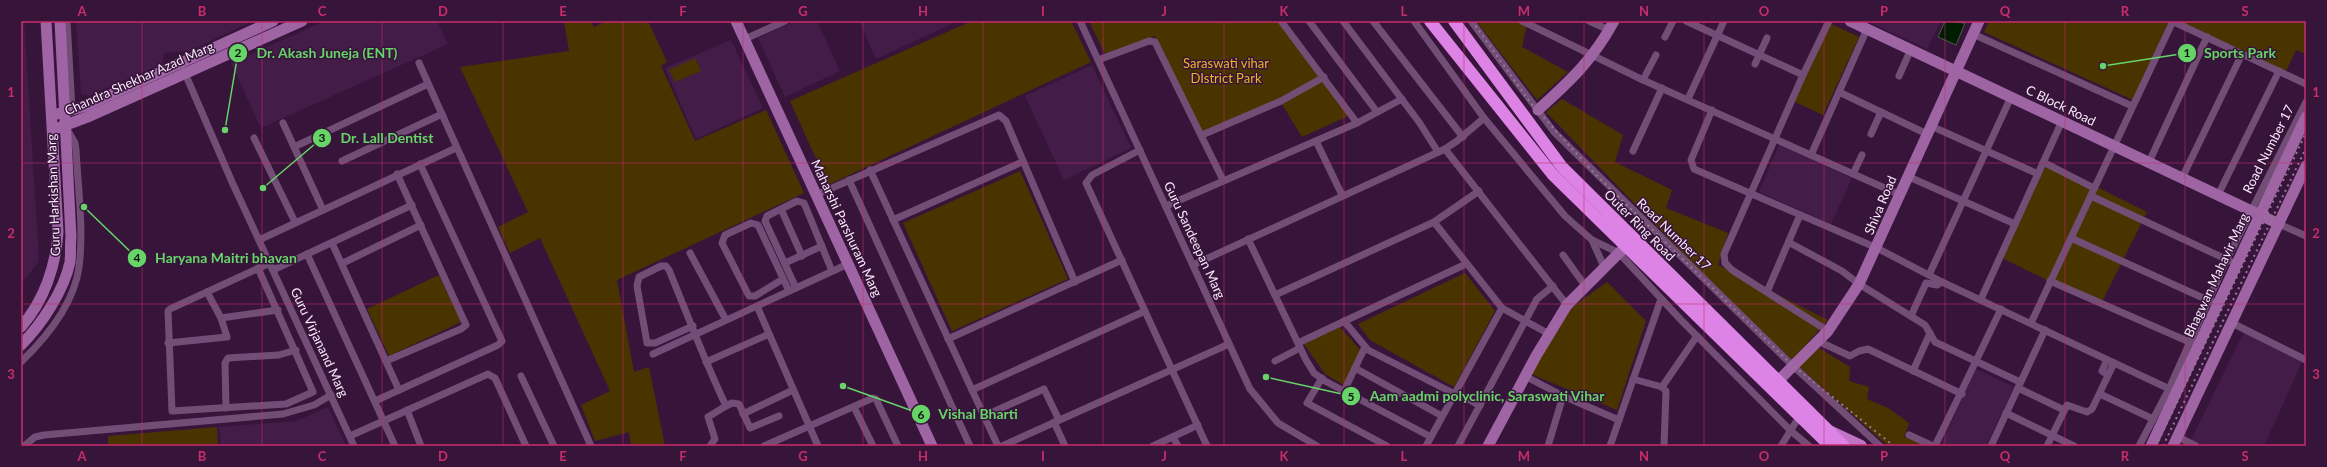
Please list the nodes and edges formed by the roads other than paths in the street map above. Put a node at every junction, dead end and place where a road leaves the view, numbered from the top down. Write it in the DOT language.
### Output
graph roads {
  1 [pos="46,21"];
  2 [pos="60,21"];
  3 [pos="67,21"];
  4 [pos="273,21"];
  5 [pos="302,21"];
  6 [pos="736,21"];
  7 [pos="785,21"];
  8 [pos="1080,21"];
  9 [pos="1281,21"];
  10 [pos="1309,21"];
  11 [pos="1343,21"];
  12 [pos="1373,21"];
  13 [pos="1414,21"];
  14 [pos="1430,21"];
  15 [pos="1454,21"];
  16 [pos="1471,21"];
  17 [pos="1522,21"];
  18 [pos="1589,21"];
  19 [pos="1673,21"];
  20 [pos="1686,21"];
  21 [pos="1724,21"];
  22 [pos="1829,21"];
  23 [pos="1850,21"];
  24 [pos="1979,21"];
  25 [pos="2172,21"];
  26 [pos="1612,26"];
  27 [pos="1867,29"];
  28 [pos="1973,34"];
  29 [pos="1717,36"];
  30 [pos="2207,37"];
  31 [pos="1665,38"];
  32 [pos="1767,38"];
  33 [pos="745,39"];
  34 [pos="1911,49"];
  35 [pos="2242,54"];
  36 [pos="1656,55"];
  37 [pos="1759,55"];
  38 [pos="1592,56"];
  39 [pos="1098,60"];
  40 [pos="419,63"];
  41 [pos="1755,64"];
  42 [pos="182,69"];
  43 [pos="1956,70"];
  44 [pos="2279,71"];
  45 [pos="1803,75"];
  46 [pos="1899,76"];
  47 [pos="1324,77"];
  48 [pos="1643,80"];
  49 [pos="428,84"];
  50 [pos="2306,84"];
  51 [pos="1662,88"];
  52 [pos="1839,92"];
  53 [pos="2012,97"];
  54 [pos="1402,99"];
  55 [pos="1688,99"];
  56 [pos="2306,102"];
  57 [pos="2132,106"];
  58 [pos="1538,110"];
  59 [pos="1712,110"];
  60 [pos="68,111"];
  61 [pos="1377,112"];
  62 [pos="1881,112"];
  63 [pos="442,114"];
  64 [pos="51,116"];
  65 [pos="2306,117"];
  66 [pos="1484,118"];
  67 [pos="2062,121"];
  68 [pos="1357,122"];
  69 [pos="283,123"];
  70 [pos="65,126"];
  71 [pos="52,130"];
  72 [pos="1929,130"];
  73 [pos="1871,134"];
  74 [pos="1202,135"];
  75 [pos="1463,136"];
  76 [pos="254,138"];
  77 [pos="1774,139"];
  78 [pos="1316,141"];
  79 [pos="2114,146"];
  80 [pos="294,147"];
  81 [pos="456,148"];
  82 [pos="1445,149"];
  83 [pos="1140,150"];
  84 [pos="1633,150"];
  85 [pos="1986,151"];
  86 [pos="1438,152"];
  87 [pos="1810,155"];
  88 [pos="1862,155"];
  89 [pos="342,161"];
  90 [pos="1022,162"];
  91 [pos="2043,162"];
  92 [pos="2149,162"];
  93 [pos="420,164"];
  94 [pos="2306,166"];
  95 [pos="870,170"];
  96 [pos="397,174"];
  97 [pos="1853,174"];
  98 [pos="2038,174"];
  99 [pos="1907,176"];
  100 [pos="2182,178"];
  101 [pos="848,180"];
  102 [pos="1223,180"];
  103 [pos="2094,188"];
  104 [pos="1478,191"];
  105 [pos="1751,194"];
  106 [pos="1898,194"];
  107 [pos="816,195"];
  108 [pos="1342,195"];
  109 [pos="2218,195"];
  110 [pos="2091,196"];
  111 [pos="1963,201"];
  112 [pos="412,205"];
  113 [pos="1166,206"];
  114 [pos="781,209"];
  115 [pos="323,210"];
  116 [pos="2255,213"];
  117 [pos="1800,215"];
  118 [pos="893,220"];
  119 [pos="295,222"];
  120 [pos="1434,222"];
  121 [pos="2015,224"];
  122 [pos="2279,224"];
  123 [pos="421,225"];
  124 [pos="2306,236"];
  125 [pos="2071,238"];
  126 [pos="1248,239"];
  127 [pos="259,240"];
  128 [pos="1592,240"];
  129 [pos="332,242"];
  130 [pos="1790,242"];
  131 [pos="822,246"];
  132 [pos="1877,248"];
  133 [pos="1622,250"];
  134 [pos="690,253"];
  135 [pos="307,254"];
  136 [pos="1564,255"];
  137 [pos="802,256"];
  138 [pos="1122,260"];
  139 [pos="2232,262"];
  140 [pos="270,263"];
  141 [pos="785,263"];
  142 [pos="343,264"];
  143 [pos="848,264"];
  144 [pos="1193,264"];
  145 [pos="1466,264"];
  146 [pos="258,268"];
  147 [pos="1605,269"];
  148 [pos="273,270"];
  149 [pos="832,271"];
  150 [pos="1929,275"];
  151 [pos="783,279"];
  152 [pos="2050,281"];
  153 [pos="1075,282"];
  154 [pos="1942,282"];
  155 [pos="1859,284"];
  156 [pos="1553,286"];
  157 [pos="1586,287"];
  158 [pos="793,290"];
  159 [pos="207,292"];
  160 [pos="1767,292"];
  161 [pos="1275,296"];
  162 [pos="1661,299"];
  163 [pos="1981,299"];
  164 [pos="2213,302"];
  165 [pos="1568,305"];
  166 [pos="757,306"];
  167 [pos="1502,308"];
  168 [pos="2001,309"];
  169 [pos="278,310"];
  170 [pos="1145,311"];
  171 [pos="1911,316"];
  172 [pos="221,318"];
  173 [pos="726,320"];
  174 [pos="1344,321"];
  175 [pos="1526,322"];
  176 [pos="2031,323"];
  177 [pos="2232,323"];
  178 [pos="693,326"];
  179 [pos="21,327"];
  180 [pos="2045,330"];
  181 [pos="1828,331"];
  182 [pos="1930,333"];
  183 [pos="696,334"];
  184 [pos="769,334"];
  185 [pos="1548,334"];
  186 [pos="1698,336"];
  187 [pos="948,339"];
  188 [pos="1818,341"];
  189 [pos="168,343"];
  190 [pos="1229,344"];
  191 [pos="21,345"];
  192 [pos="2194,345"];
  193 [pos="1299,346"];
  194 [pos="1365,347"];
  195 [pos="296,350"];
  196 [pos="653,354"];
  197 [pos="2306,360"];
  198 [pos="386,361"];
  199 [pos="1275,361"];
  200 [pos="2110,361"];
  201 [pos="21,362"];
  202 [pos="706,362"];
  203 [pos="1976,362"];
  204 [pos="1792,365"];
  205 [pos="1355,368"];
  206 [pos="1172,369"];
  207 [pos="1913,371"];
  208 [pos="521,376"];
  209 [pos="1525,376"];
  210 [pos="1322,378"];
  211 [pos="1633,379"];
  212 [pos="1778,381"];
  213 [pos="2019,385"];
  214 [pos="1662,386"];
  215 [pos="399,390"];
  216 [pos="793,390"];
  217 [pos="972,390"];
  218 [pos="1344,390"];
  219 [pos="2173,391"];
  220 [pos="1455,393"];
  221 [pos="1962,394"];
  222 [pos="2100,394"];
  223 [pos="331,396"];
  224 [pos="1563,396"];
  225 [pos="375,401"];
  226 [pos="726,406"];
  227 [pos="1480,406"];
  228 [pos="854,407"];
  229 [pos="226,408"];
  230 [pos="406,410"];
  231 [pos="2064,410"];
  232 [pos="2006,413"];
  233 [pos="743,414"];
  234 [pos="778,416"];
  235 [pos="984,416"];
  236 [pos="1442,416"];
  237 [pos="2153,419"];
  238 [pos="384,420"];
  239 [pos="1619,420"];
  240 [pos="1057,421"];
  241 [pos="1804,421"];
  242 [pos="1198,425"];
  243 [pos="809,426"];
  244 [pos="1791,431"];
  245 [pos="1828,431"];
  246 [pos="1909,435"];
  247 [pos="350,436"];
  248 [pos="2052,436"];
  249 [pos="1173,437"];
  250 [pos="1431,437"];
  251 [pos="2176,442"];
  252 [pos="24,446"];
  253 [pos="354,446"];
  254 [pos="395,446"];
  255 [pos="421,446"];
  256 [pos="526,446"];
  257 [pos="554,446"];
  258 [pos="590,446"];
  259 [pos="710,446"];
  260 [pos="765,446"];
  261 [pos="818,446"];
  262 [pos="873,446"];
  263 [pos="898,446"];
  264 [pos="932,446"];
  265 [pos="970,446"];
  266 [pos="998,446"];
  267 [pos="1002,446"];
  268 [pos="1065,446"];
  269 [pos="1153,446"];
  270 [pos="1178,446"];
  271 [pos="1207,446"];
  272 [pos="1317,446"];
  273 [pos="1387,446"];
  274 [pos="1426,446"];
  275 [pos="1458,446"];
  276 [pos="1488,446"];
  277 [pos="1548,446"];
  278 [pos="1610,446"];
  279 [pos="1664,446"];
  280 [pos="1781,446"];
  281 [pos="1809,446"];
  282 [pos="1824,446"];
  283 [pos="1830,446"];
  284 [pos="1844,446"];
  285 [pos="1861,446"];
  286 [pos="1880,446"];
  287 [pos="1934,446"];
  288 [pos="1991,446"];
  289 [pos="2047,446"];
  290 [pos="2074,446"];
  291 [pos="2138,446"];
  292 [pos="2151,446"];
  293 [pos="2196,446"];
  1 -- 64 [label="street, Guru Harkishan Marg"];
  2 -- 60 [label="street, Guru Harkishan Marg"];
  3 -- 60 [label="street"];
  4 -- 42 [label="street, Chandra Shekhar Azad Marg"];
  5 -- 42 [label="street, Chandra Shekhar Azad Marg"];
  6 -- 33 [label="street, Maharshi Parshuram Marg"];
  7 -- 33 [label="street"];
  8 -- 39 [label="street, Guru Sandeepan Marg"];
  9 -- 47 [label="street"];
  10 -- 61 [label="street"];
  11 -- 54 [label="street"];
  12 -- 75 [label="street"];
  13 -- 66 [label="street"];
  14 -- 133 [label="highway, Outer Ring Road"];
  15 -- 212 [label="highway, Outer Ring Road"];
  16 -- 58 [label="street, Road Number 17"];
  17 -- 38 [label="street"];
  18 -- 26 [label="street"];
  19 -- 31 [label="street"];
  20 -- 29 [label="street"];
  21 -- 29 [label="street"];
  22 -- 45 [label="street"];
  23 -- 27 [label="street, C Block Road"];
  24 -- 28 [label="street, Shiva Road"];
  25 -- 30 [label="street"];
  25 -- 57 [label="street"];
  26 -- 38 [label="street"];
  27 -- 34 [label="street, C Block Road"];
  27 -- 52 [label="street"];
  28 -- 43 [label="street, Shiva Road"];
  28 -- 57 [label="street"];
  29 -- 37 [label="street"];
  29 -- 55 [label="street"];
  30 -- 35 [label="street"];
  30 -- 92 [label="street"];
  32 -- 37 [label="street"];
  33 -- 107 [label="street, Maharshi Parshuram Marg"];
  34 -- 43 [label="street, C Block Road"];
  34 -- 46 [label="street"];
  35 -- 44 [label="street"];
  35 -- 100 [label="street"];
  36 -- 48 [label="street"];
  37 -- 41 [label="street"];
  37 -- 45 [label="street"];
  38 -- 48 [label="street"];
  38 -- 58 [label="street"];
  39 -- 74 [label="street"];
  39 -- 83 [label="street, Guru Sandeepan Marg"];
  40 -- 49 [label="street"];
  42 -- 60 [label="street, Chandra Shekhar Azad Marg"];
  42 -- 70 [label="street, Chandra Shekhar Azad Marg"];
  42 -- 127 [label="street, Guru Virjanand Marg"];
  43 -- 53 [label="street, C Block Road"];
  43 -- 72 [label="street, Shiva Road"];
  44 -- 50 [label="street"];
  44 -- 109 [label="street"];
  45 -- 77 [label="street"];
  47 -- 68 [label="street"];
  47 -- 74 [label="street"];
  48 -- 51 [label="street"];
  49 -- 63 [label="street"];
  49 -- 80 [label="street"];
  51 -- 55 [label="street"];
  51 -- 84 [label="street"];
  52 -- 62 [label="street"];
  52 -- 87 [label="street"];
  53 -- 67 [label="street, C Block Road"];
  53 -- 85 [label="street"];
  54 -- 61 [label="street"];
  54 -- 86 [label="street"];
  55 -- 59 [label="street"];
  56 -- 116 [label="street, Road Number 17"];
  57 -- 79 [label="street"];
  58 -- 204 [label="street, Road Number 17"];
  59 -- 77 [label="street"];
  59 -- 105 [label="street"];
  60 -- 64 [label="street, Chandra Shekhar Azad Marg"];
  60 -- 70 [label="street, Guru Harkishan Marg"];
  61 -- 68 [label="street"];
  62 -- 72 [label="street"];
  62 -- 73 [label="street"];
  63 -- 81 [label="street"];
  63 -- 89 [label="street"];
  64 -- 71 [label="street, Guru Harkishan Marg"];
  65 -- 116 [label="street, Bhagwan Mahavir Marg"];
  66 -- 75 [label="street"];
  66 -- 128 [label="street"];
  67 -- 79 [label="street, C Block Road"];
  67 -- 91 [label="street"];
  68 -- 78 [label="street"];
  69 -- 80 [label="street"];
  70 -- 71 [label="street, Chandra Shekhar Azad Marg"];
  70 -- 191 [label="street, Guru Harkishan Marg"];
  70 -- 201 [label="street"];
  71 -- 179 [label="street, Guru Harkishan Marg"];
  72 -- 85 [label="street"];
  72 -- 99 [label="street, Shiva Road"];
  74 -- 102 [label="street"];
  75 -- 82 [label="street"];
  76 -- 119 [label="street"];
  77 -- 87 [label="street"];
  77 -- 105 [label="street"];
  78 -- 102 [label="street"];
  78 -- 108 [label="street"];
  79 -- 92 [label="street, C Block Road"];
  79 -- 103 [label="street"];
  80 -- 115 [label="street"];
  81 -- 93 [label="street"];
  81 -- 258 [label="street"];
  82 -- 86 [label="street"];
  82 -- 104 [label="street"];
  83 -- 113 [label="street, Guru Sandeepan Marg"];
  83 -- 138 [label="street"];
  85 -- 98 [label="street"];
  85 -- 111 [label="street"];
  86 -- 108 [label="street"];
  87 -- 97 [label="street"];
  88 -- 97 [label="street"];
  90 -- 95 [label="street"];
  90 -- 118 [label="street"];
  90 -- 153 [label="street"];
  91 -- 98 [label="street"];
  91 -- 103 [label="street"];
  92 -- 100 [label="street, C Block Road"];
  93 -- 96 [label="street"];
  93 -- 215 [label="street"];
  94 -- 122 [label="street"];
  95 -- 101 [label="street"];
  95 -- 118 [label="street"];
  96 -- 112 [label="street"];
  96 -- 115 [label="street"];
  97 -- 106 [label="street"];
  98 -- 121 [label="street"];
  99 -- 106 [label="street, Shiva Road"];
  99 -- 111 [label="street"];
  100 -- 109 [label="street, C Block Road"];
  101 -- 107 [label="street"];
  101 -- 265 [label="street"];
  102 -- 113 [label="street"];
  103 -- 110 [label="street"];
  104 -- 120 [label="street"];
  104 -- 156 [label="street"];
  105 -- 117 [label="street"];
  105 -- 160 [label="street"];
  106 -- 132 [label="street, Shiva Road"];
  107 -- 143 [label="street, Maharshi Parshuram Marg"];
  108 -- 126 [label="street"];
  109 -- 116 [label="street, C Block Road"];
  110 -- 125 [label="street"];
  110 -- 139 [label="street"];
  111 -- 121 [label="street"];
  111 -- 150 [label="street"];
  112 -- 123 [label="street"];
  112 -- 129 [label="street"];
  113 -- 144 [label="street, Guru Sandeepan Marg"];
  114 -- 131 [label="street"];
  114 -- 137 [label="street"];
  114 -- 141 [label="street"];
  115 -- 119 [label="street"];
  116 -- 122 [label="street, C Block Road"];
  116 -- 139 [label="street, Bhagwan Mahavir Marg"];
  117 -- 130 [label="street"];
  117 -- 132 [label="street"];
  118 -- 187 [label="street"];
  119 -- 127 [label="street"];
  120 -- 145 [label="street"];
  120 -- 161 [label="street"];
  121 -- 163 [label="street"];
  122 -- 124 [label="street"];
  122 -- 177 [label="street"];
  123 -- 142 [label="street"];
  123 -- 198 [label="street"];
  125 -- 152 [label="street"];
  125 -- 164 [label="street"];
  126 -- 144 [label="street"];
  126 -- 161 [label="street"];
  127 -- 140 [label="street, Guru Virjanand Marg"];
  128 -- 133 [label="street"];
  128 -- 147 [label="street"];
  129 -- 135 [label="street"];
  129 -- 142 [label="street"];
  130 -- 155 [label="street"];
  130 -- 160 [label="street"];
  131 -- 137 [label="street"];
  131 -- 149 [label="street"];
  132 -- 150 [label="street"];
  132 -- 155 [label="street, Shiva Road"];
  133 -- 147 [label="street"];
  133 -- 162 [label="street"];
  133 -- 241 [label="highway, Outer Ring Road"];
  134 -- 173 [label="street"];
  135 -- 148 [label="street"];
  135 -- 225 [label="street"];
  136 -- 157 [label="street"];
  137 -- 141 [label="street"];
  138 -- 153 [label="street"];
  138 -- 170 [label="street"];
  139 -- 164 [label="street, Bhagwan Mahavir Marg"];
  140 -- 146 [label="street"];
  140 -- 148 [label="street, Guru Virjanand Marg"];
  141 -- 158 [label="street"];
  142 -- 198 [label="street"];
  143 -- 149 [label="street"];
  143 -- 264 [label="street, Maharshi Parshuram Marg"];
  144 -- 190 [label="street, Guru Sandeepan Marg"];
  145 -- 167 [label="street"];
  145 -- 174 [label="street"];
  146 -- 159 [label="street"];
  146 -- 169 [label="street"];
  147 -- 157 [label="street"];
  148 -- 223 [label="street, Guru Virjanand Marg"];
  149 -- 158 [label="street"];
  150 -- 154 [label="street"];
  151 -- 151 [label="street"];
  151 -- 158 [label="street"];
  152 -- 176 [label="street"];
  152 -- 192 [label="street"];
  153 -- 187 [label="street"];
  154 -- 163 [label="street"];
  154 -- 171 [label="street"];
  155 -- 171 [label="street"];
  155 -- 181 [label="street, Shiva Road"];
  156 -- 165 [label="street"];
  156 -- 175 [label="street"];
  157 -- 165 [label="street"];
  158 -- 166 [label="street"];
  159 -- 172 [label="street"];
  159 -- 189 [label="street"];
  160 -- 181 [label="street"];
  161 -- 193 [label="street"];
  162 -- 186 [label="street"];
  162 -- 211 [label="street"];
  163 -- 168 [label="street"];
  164 -- 192 [label="street, Bhagwan Mahavir Marg"];
  165 -- 185 [label="street"];
  166 -- 173 [label="street"];
  166 -- 184 [label="street"];
  167 -- 175 [label="street"];
  167 -- 220 [label="street"];
  168 -- 176 [label="street"];
  168 -- 203 [label="street"];
  169 -- 172 [label="street"];
  169 -- 195 [label="street"];
  170 -- 206 [label="street"];
  170 -- 217 [label="street"];
  171 -- 182 [label="street"];
  172 -- 189 [label="street"];
  173 -- 183 [label="street"];
  174 -- 193 [label="street"];
  174 -- 194 [label="street"];
  175 -- 185 [label="street"];
  175 -- 227 [label="street"];
  176 -- 180 [label="street"];
  177 -- 197 [label="street"];
  177 -- 251 [label="street"];
  178 -- 178 [label="street"];
  178 -- 183 [label="street"];
  180 -- 200 [label="street"];
  180 -- 213 [label="street"];
  181 -- 188 [label="street, Shiva Road"];
  182 -- 203 [label="street"];
  182 -- 207 [label="street"];
  183 -- 196 [label="street"];
  183 -- 202 [label="street"];
  184 -- 202 [label="street"];
  184 -- 216 [label="street"];
  185 -- 209 [label="street"];
  186 -- 214 [label="street"];
  186 -- 244 [label="street"];
  187 -- 217 [label="street"];
  188 -- 204 [label="street, Shiva Road"];
  188 -- 207 [label="street"];
  189 -- 229 [label="street"];
  190 -- 206 [label="street"];
  190 -- 272 [label="street, Guru Sandeepan Marg"];
  192 -- 219 [label="street, Bhagwan Mahavir Marg"];
  193 -- 199 [label="street"];
  193 -- 210 [label="street"];
  194 -- 205 [label="street"];
  194 -- 220 [label="street"];
  195 -- 229 [label="street"];
  195 -- 229 [label="street"];
  198 -- 215 [label="street"];
  200 -- 219 [label="street"];
  200 -- 222 [label="street"];
  202 -- 226 [label="street"];
  203 -- 213 [label="street"];
  203 -- 221 [label="street"];
  204 -- 212 [label="street, Shiva Road"];
  204 -- 286 [label="street, Road Number 17"];
  205 -- 218 [label="street"];
  205 -- 236 [label="street"];
  206 -- 240 [label="street"];
  206 -- 242 [label="street"];
  207 -- 221 [label="street"];
  208 -- 257 [label="street"];
  209 -- 224 [label="street"];
  209 -- 276 [label="street"];
  210 -- 218 [label="street"];
  210 -- 273 [label="street"];
  211 -- 214 [label="street"];
  211 -- 239 [label="street"];
  212 -- 245 [label="highway, Outer Ring Road"];
  213 -- 231 [label="street"];
  213 -- 232 [label="street"];
  214 -- 279 [label="street"];
  215 -- 225 [label="street"];
  216 -- 233 [label="street"];
  216 -- 243 [label="street"];
  217 -- 235 [label="street"];
  218 -- 250 [label="street"];
  219 -- 237 [label="street"];
  219 -- 292 [label="street, Bhagwan Mahavir Marg"];
  220 -- 227 [label="street"];
  220 -- 236 [label="street"];
  221 -- 287 [label="street"];
  222 -- 231 [label="street"];
  222 -- 237 [label="street"];
  223 -- 247 [label="street, Guru Virjanand Marg"];
  223 -- 252 [label="street"];
  224 -- 239 [label="street"];
  224 -- 277 [label="street"];
  225 -- 238 [label="street"];
  226 -- 233 [label="street"];
  226 -- 259 [label="street"];
  227 -- 275 [label="street"];
  228 -- 243 [label="street"];
  228 -- 262 [label="street"];
  228 -- 263 [label="street"];
  230 -- 238 [label="street"];
  230 -- 255 [label="street"];
  230 -- 256 [label="street"];
  231 -- 248 [label="street"];
  232 -- 248 [label="street"];
  232 -- 288 [label="street"];
  233 -- 234 [label="street"];
  235 -- 240 [label="street"];
  235 -- 266 [label="street"];
  236 -- 250 [label="street"];
  237 -- 291 [label="street"];
  238 -- 247 [label="street"];
  238 -- 254 [label="street"];
  239 -- 278 [label="street"];
  240 -- 267 [label="street"];
  240 -- 268 [label="street"];
  241 -- 244 [label="street"];
  241 -- 282 [label="main road"];
  241 -- 283 [label="highway, Outer Ring Road"];
  242 -- 249 [label="street"];
  242 -- 271 [label="street"];
  243 -- 260 [label="street"];
  243 -- 261 [label="street"];
  244 -- 280 [label="street"];
  244 -- 281 [label="street"];
  245 -- 284 [label="highway, Outer Ring Road"];
  245 -- 285 [label="main road"];
  246 -- 287 [label="street"];
  247 -- 253 [label="street, Guru Virjanand Marg"];
  248 -- 289 [label="street"];
  248 -- 290 [label="street"];
  249 -- 269 [label="street"];
  249 -- 270 [label="street"];
  250 -- 274 [label="street"];
  251 -- 293 [label="street"];
}
